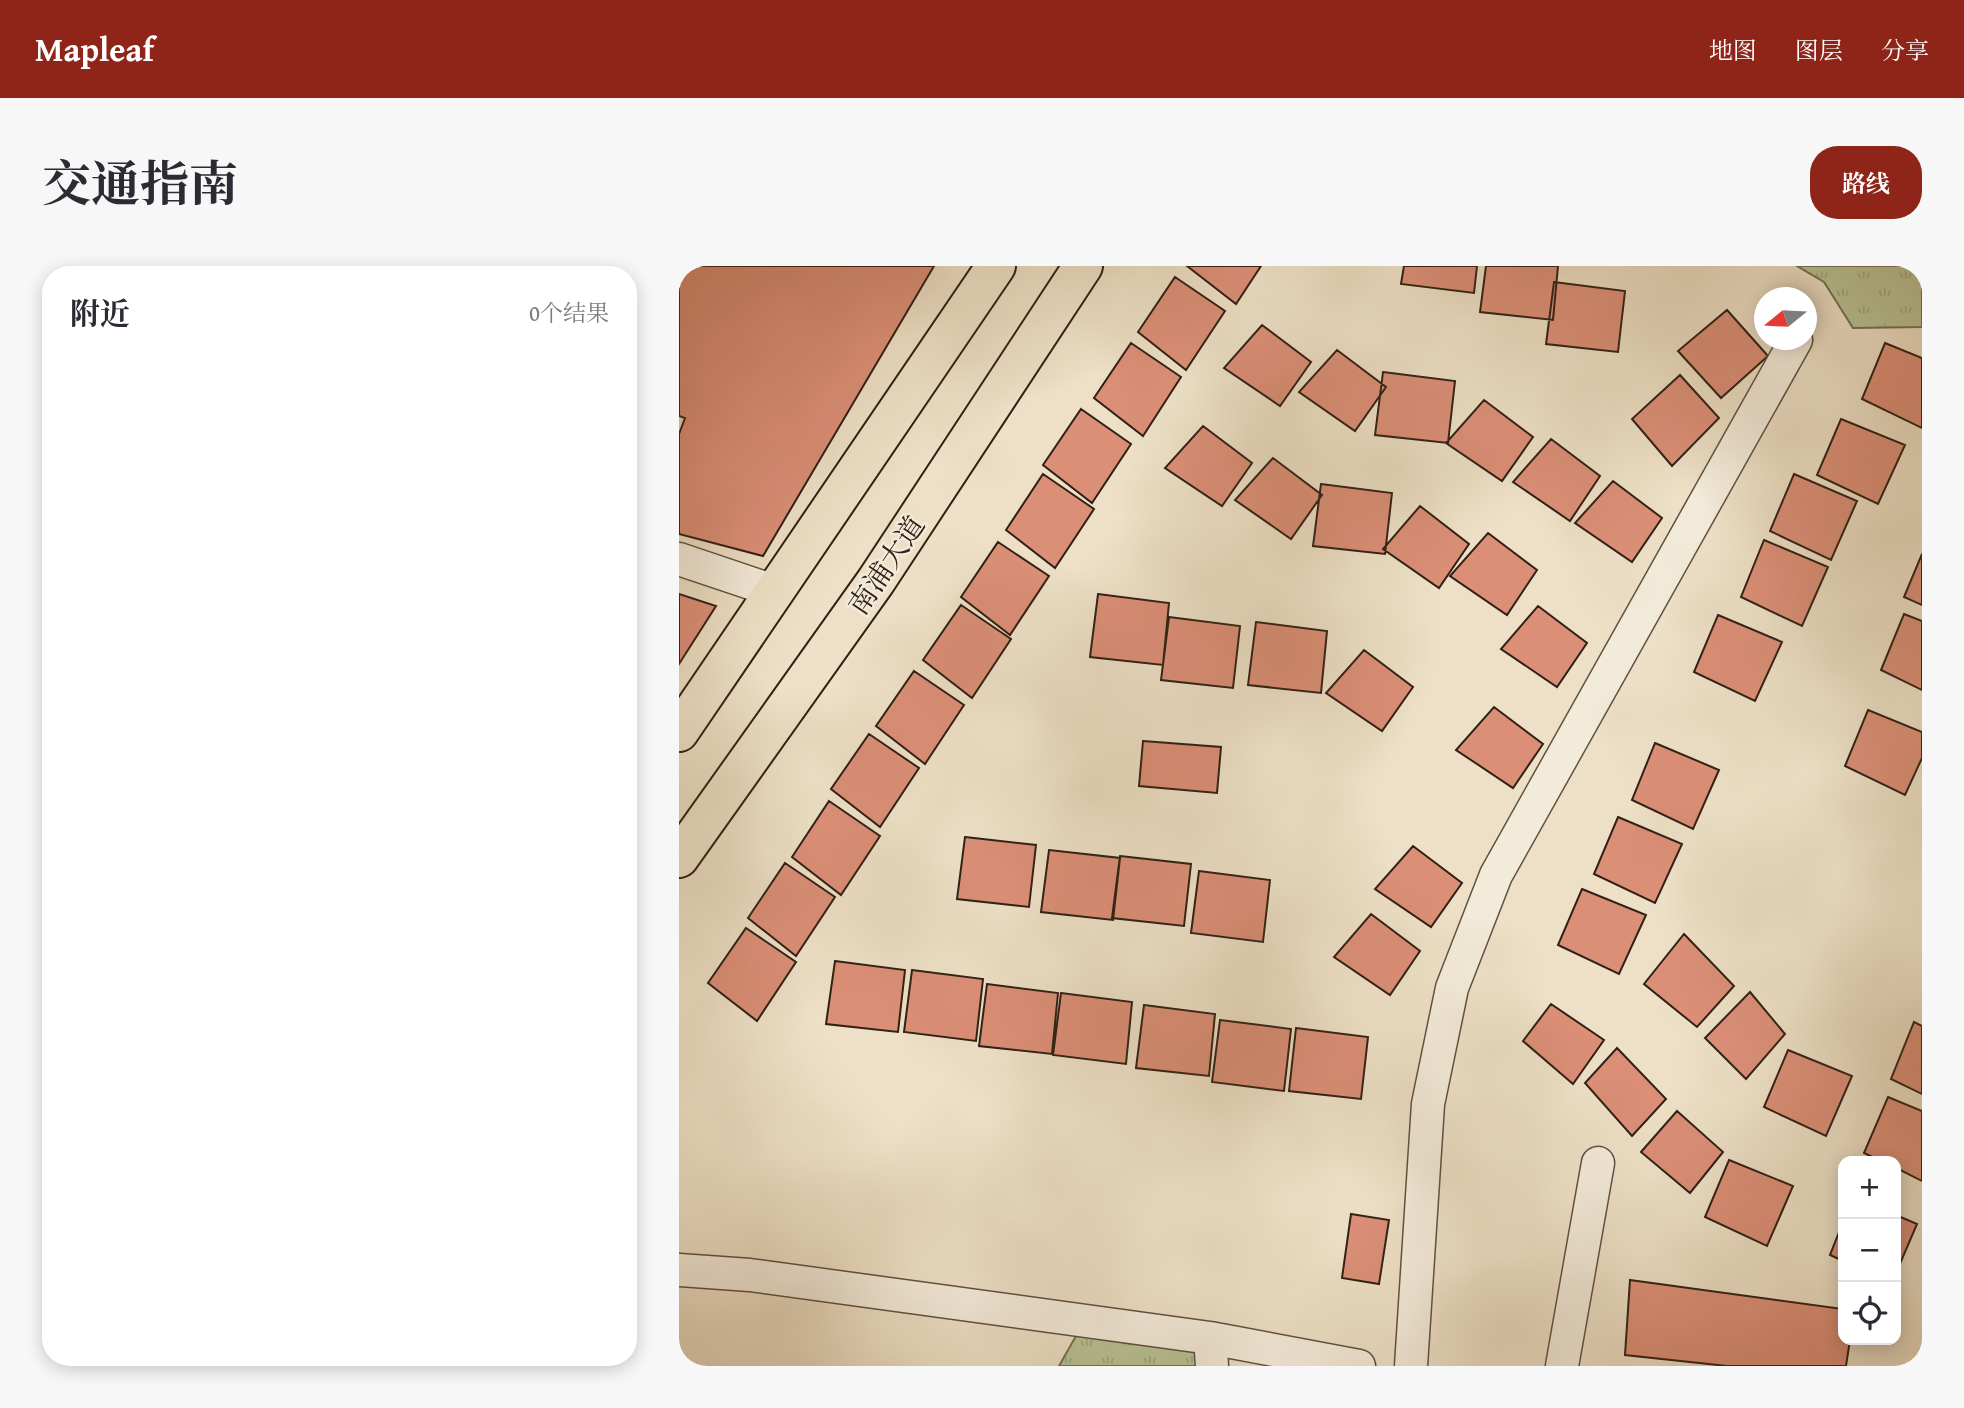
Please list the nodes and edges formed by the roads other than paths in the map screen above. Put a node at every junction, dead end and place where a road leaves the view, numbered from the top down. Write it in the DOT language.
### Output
graph roads {
  1 [pos="996,266"];
  2 [pos="1083,266"];
  3 [pos="1790,350"];
  4 [pos="679,559"];
  5 [pos="774,591"];
  6 [pos="679,732"];
  7 [pos="679,858"];
  8 [pos="1598,1163"];
  9 [pos="679,1270"];
  10 [pos="1211,1352"];
  11 [pos="1359,1366"];
  12 [pos="1411,1366"];
  13 [pos="1562,1366"];
  1 -- 5 [label="main road"];
  2 -- 7 [label="main road, 南浦大道"];
  3 -- 12 [label="street"];
  4 -- 5 [label="street"];
  5 -- 6 [label="main road"];
  8 -- 13 [label="street"];
  9 -- 10 [label="street"];
  10 -- 11 [label="street"];
}
